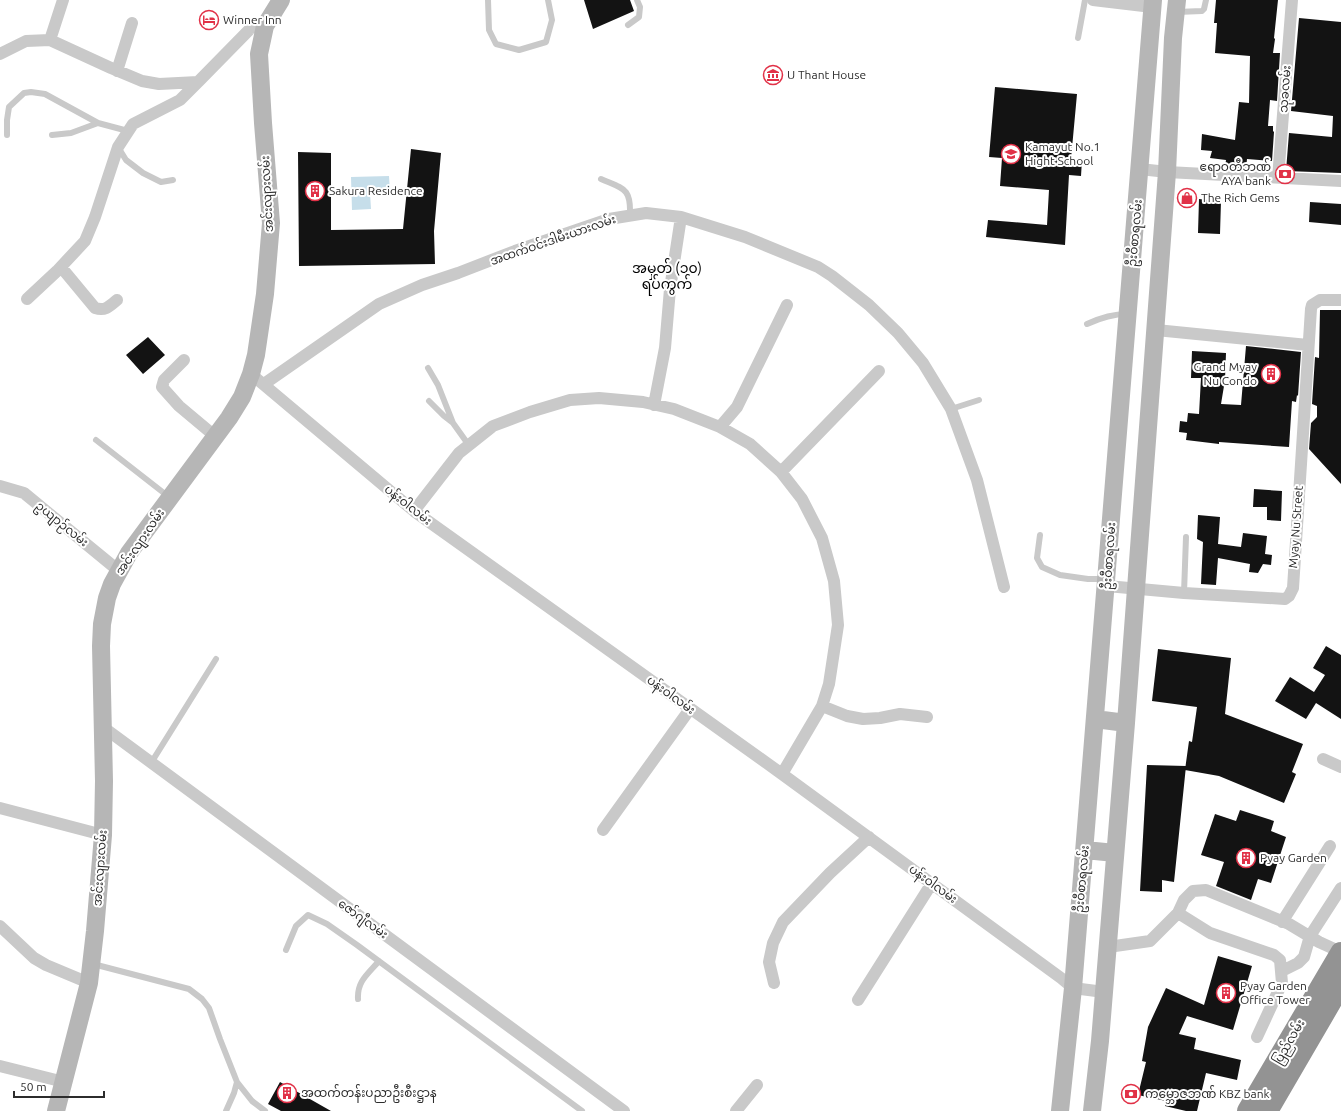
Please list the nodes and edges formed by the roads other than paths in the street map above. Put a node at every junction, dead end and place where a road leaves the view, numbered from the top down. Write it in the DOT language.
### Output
graph roads {
  1 [pos="63,0"];
  2 [pos="281,0"];
  3 [pos="488,0"];
  4 [pos="548,0"];
  5 [pos="637,0"];
  6 [pos="1085,0"];
  7 [pos="1092,0"];
  8 [pos="1206,0"];
  9 [pos="1292,0"];
  10 [pos="1153,4"];
  11 [pos="1176,6"];
  12 [pos="132,23"];
  13 [pos="628,25"];
  14 [pos="266,26"];
  15 [pos="1151,36"];
  16 [pos="1078,38"];
  17 [pos="1174,38"];
  18 [pos="50,40"];
  19 [pos="1,51"];
  20 [pos="117,71"];
  21 [pos="198,82"];
  22 [pos="98,123"];
  23 [pos="128,131"];
  24 [pos="7,135"];
  25 [pos="52,135"];
  26 [pos="118,147"];
  27 [pos="1140,169"];
  28 [pos="1167,172"];
  29 [pos="1278,178"];
  30 [pos="601,179"];
  31 [pos="173,180"];
  32 [pos="1341,181"];
  33 [pos="630,215"];
  34 [pos="681,217"];
  35 [pos="61,267"];
  36 [pos="27,299"];
  37 [pos="117,300"];
  38 [pos="1341,300"];
  39 [pos="787,305"];
  40 [pos="1128,312"];
  41 [pos="1157,312"];
  42 [pos="1087,324"];
  43 [pos="1156,330"];
  44 [pos="1308,345"];
  45 [pos="184,360"];
  46 [pos="428,368"];
  47 [pos="879,371"];
  48 [pos="258,379"];
  49 [pos="979,400"];
  50 [pos="429,401"];
  51 [pos="654,405"];
  52 [pos="951,409"];
  53 [pos="453,423"];
  54 [pos="720,426"];
  55 [pos="216,437"];
  56 [pos="96,440"];
  57 [pos="1118,441"];
  58 [pos="1148,443"];
  59 [pos="468,444"];
  60 [pos="781,472"];
  61 [pos="0,486"];
  62 [pos="171,498"];
  63 [pos="414,511"];
  64 [pos="1040,535"];
  65 [pos="1186,537"];
  66 [pos="119,571"];
  67 [pos="1107,583"];
  68 [pos="1004,587"];
  69 [pos="1136,589"];
  70 [pos="1184,593"];
  71 [pos="216,658"];
  72 [pos="822,706"];
  73 [pos="690,709"];
  74 [pos="927,717"];
  75 [pos="1095,720"];
  76 [pos="1126,723"];
  77 [pos="103,727"];
  78 [pos="1323,759"];
  79 [pos="151,763"];
  80 [pos="1341,767"];
  81 [pos="782,774"];
  82 [pos="0,808"];
  83 [pos="603,830"];
  84 [pos="103,835"];
  85 [pos="869,837"];
  86 [pos="1330,846"];
  87 [pos="1084,850"];
  88 [pos="1116,853"];
  89 [pos="932,883"];
  90 [pos="1341,888"];
  91 [pos="1178,913"];
  92 [pos="1282,922"];
  93 [pos="0,926"];
  94 [pos="1310,936"];
  95 [pos="1108,947"];
  96 [pos="286,950"];
  97 [pos="1341,952"];
  98 [pos="379,961"];
  99 [pos="91,963"];
  100 [pos="1282,971"];
  101 [pos="89,983"];
  102 [pos="774,983"];
  103 [pos="1341,984"];
  104 [pos="1073,988"];
  105 [pos="1104,992"];
  106 [pos="358,999"];
  107 [pos="858,1000"];
  108 [pos="1257,1038"];
  109 [pos="0,1066"];
  110 [pos="64,1082"];
  111 [pos="237,1082"];
  112 [pos="758,1085"];
  113 [pos="56,1111"];
  114 [pos="226,1111"];
  115 [pos="265,1111"];
  116 [pos="582,1111"];
  117 [pos="624,1111"];
  118 [pos="736,1111"];
  119 [pos="1060,1111"];
  120 [pos="1092,1111"];
  121 [pos="1248,1111"];
  122 [pos="1267,1111"];
  1 -- 18 [label="street"];
  2 -- 14 [label="main road, အင်းလျားလမ်း"];
  3 -- 4 [label="lane"];
  5 -- 13 [label="lane"];
  6 -- 16 [label="lane"];
  7 -- 10 [label="street"];
  8 -- 11 [label="lane"];
  9 -- 29 [label="street, သုခလမ်း"];
  10 -- 15 [label="main road, ဦးဝီစာရလမ်း"];
  11 -- 17 [label="main road"];
  12 -- 20 [label="street"];
  14 -- 21 [label="street"];
  14 -- 48 [label="main road, အင်းလျားလမ်း"];
  15 -- 17 [label="main road"];
  15 -- 27 [label="main road, ဦးဝီစာရလမ်း"];
  17 -- 28 [label="main road"];
  18 -- 19 [label="street"];
  18 -- 20 [label="street"];
  20 -- 21 [label="street"];
  21 -- 23 [label="street"];
  22 -- 23 [label="lane"];
  22 -- 24 [label="lane"];
  22 -- 25 [label="lane"];
  23 -- 26 [label="street"];
  26 -- 31 [label="lane"];
  26 -- 35 [label="street"];
  27 -- 28 [label="street"];
  27 -- 40 [label="main road, ဦးဝီစာရလမ်း"];
  28 -- 29 [label="street"];
  28 -- 41 [label="main road"];
  29 -- 32 [label="street"];
  30 -- 33 [label="lane"];
  33 -- 34 [label="street, အထက်ဝင်းဒါမီးယားလမ်း"];
  33 -- 48 [label="street, အထက်ဝင်းဒါမီးယားလမ်း"];
  34 -- 51 [label="street"];
  34 -- 52 [label="street, အထက်ဝင်းဒါမီးယားလမ်း"];
  35 -- 36 [label="street"];
  35 -- 37 [label="street"];
  38 -- 44 [label="street, Myay Nu Street"];
  39 -- 54 [label="street"];
  40 -- 41 [label="main road"];
  40 -- 42 [label="lane"];
  40 -- 57 [label="main road, ဦးဝီစာရလမ်း"];
  41 -- 43 [label="main road"];
  43 -- 44 [label="street"];
  43 -- 58 [label="main road"];
  44 -- 70 [label="street, Myay Nu Street"];
  45 -- 55 [label="street"];
  46 -- 53 [label="lane"];
  47 -- 60 [label="street"];
  48 -- 55 [label="main road, အင်းလျားလမ်း"];
  48 -- 63 [label="street, ပန်းဝါလမ်း"];
  49 -- 52 [label="lane"];
  50 -- 53 [label="lane"];
  51 -- 54 [label="street"];
  51 -- 59 [label="street"];
  52 -- 68 [label="street, အထက်ဝင်းဒါမီးယားလမ်း"];
  53 -- 59 [label="lane"];
  54 -- 60 [label="street"];
  55 -- 62 [label="main road, အင်းလျားလမ်း"];
  56 -- 62 [label="lane"];
  57 -- 58 [label="main road"];
  57 -- 67 [label="main road, ဦးဝီစာရလမ်း"];
  58 -- 69 [label="main road"];
  59 -- 63 [label="street"];
  60 -- 72 [label="street"];
  61 -- 66 [label="street, ဥယျာဉ်လမ်း"];
  62 -- 66 [label="main road, အင်းလျားလမ်း"];
  63 -- 73 [label="street, ပန်းဝါလမ်း"];
  64 -- 67 [label="lane"];
  65 -- 70 [label="lane"];
  66 -- 77 [label="main road, အင်းလျားလမ်း"];
  67 -- 69 [label="street, Myay Nu Street"];
  67 -- 75 [label="main road, ဦးဝီစာရလမ်း"];
  69 -- 70 [label="street, Myay Nu Street"];
  69 -- 76 [label="main road"];
  71 -- 79 [label="lane"];
  72 -- 74 [label="street"];
  72 -- 81 [label="street"];
  73 -- 81 [label="street, ပန်းဝါလမ်း"];
  73 -- 83 [label="street"];
  75 -- 76 [label="main road"];
  75 -- 87 [label="main road, ဦးဝီစာရလမ်း"];
  76 -- 88 [label="main road"];
  77 -- 79 [label="street, ဇော်ဂျီလမ်း"];
  77 -- 84 [label="main road, အင်းလျားလမ်း"];
  78 -- 80 [label="street"];
  79 -- 117 [label="street, ဇော်ဂျီလမ်း"];
  81 -- 85 [label="street, ပန်းဝါလမ်း"];
  82 -- 84 [label="street"];
  84 -- 99 [label="main road, အင်းလျားလမ်း"];
  85 -- 89 [label="street, ပန်းဝါလမ်း"];
  85 -- 102 [label="street"];
  86 -- 92 [label="street"];
  87 -- 88 [label="main road"];
  87 -- 104 [label="main road, ဦးဝီစာရလမ်း"];
  88 -- 95 [label="main road"];
  89 -- 104 [label="street, ပန်းဝါလမ်း"];
  89 -- 107 [label="street"];
  90 -- 94 [label="street"];
  91 -- 92 [label="street"];
  91 -- 95 [label="street"];
  91 -- 100 [label="street"];
  92 -- 94 [label="street"];
  93 -- 101 [label="street"];
  94 -- 97 [label="street"];
  94 -- 100 [label="street"];
  95 -- 105 [label="main road"];
  96 -- 98 [label="lane"];
  97 -- 121 [label="highway, ပြည်လမ်း"];
  98 -- 106 [label="lane"];
  98 -- 116 [label="lane"];
  99 -- 101 [label="main road, အင်းလျားလမ်း"];
  99 -- 111 [label="lane"];
  100 -- 108 [label="street"];
  101 -- 110 [label="main road, အင်းလျားလမ်း"];
  103 -- 122 [label="highway, ပြည်လမ်း"];
  104 -- 105 [label="street"];
  104 -- 119 [label="main road, ဦးဝီစာရလမ်း"];
  105 -- 120 [label="main road"];
  109 -- 110 [label="street"];
  110 -- 113 [label="main road, အင်းလျားလမ်း"];
  111 -- 114 [label="lane"];
  111 -- 115 [label="lane"];
  112 -- 118 [label="street"];
}
